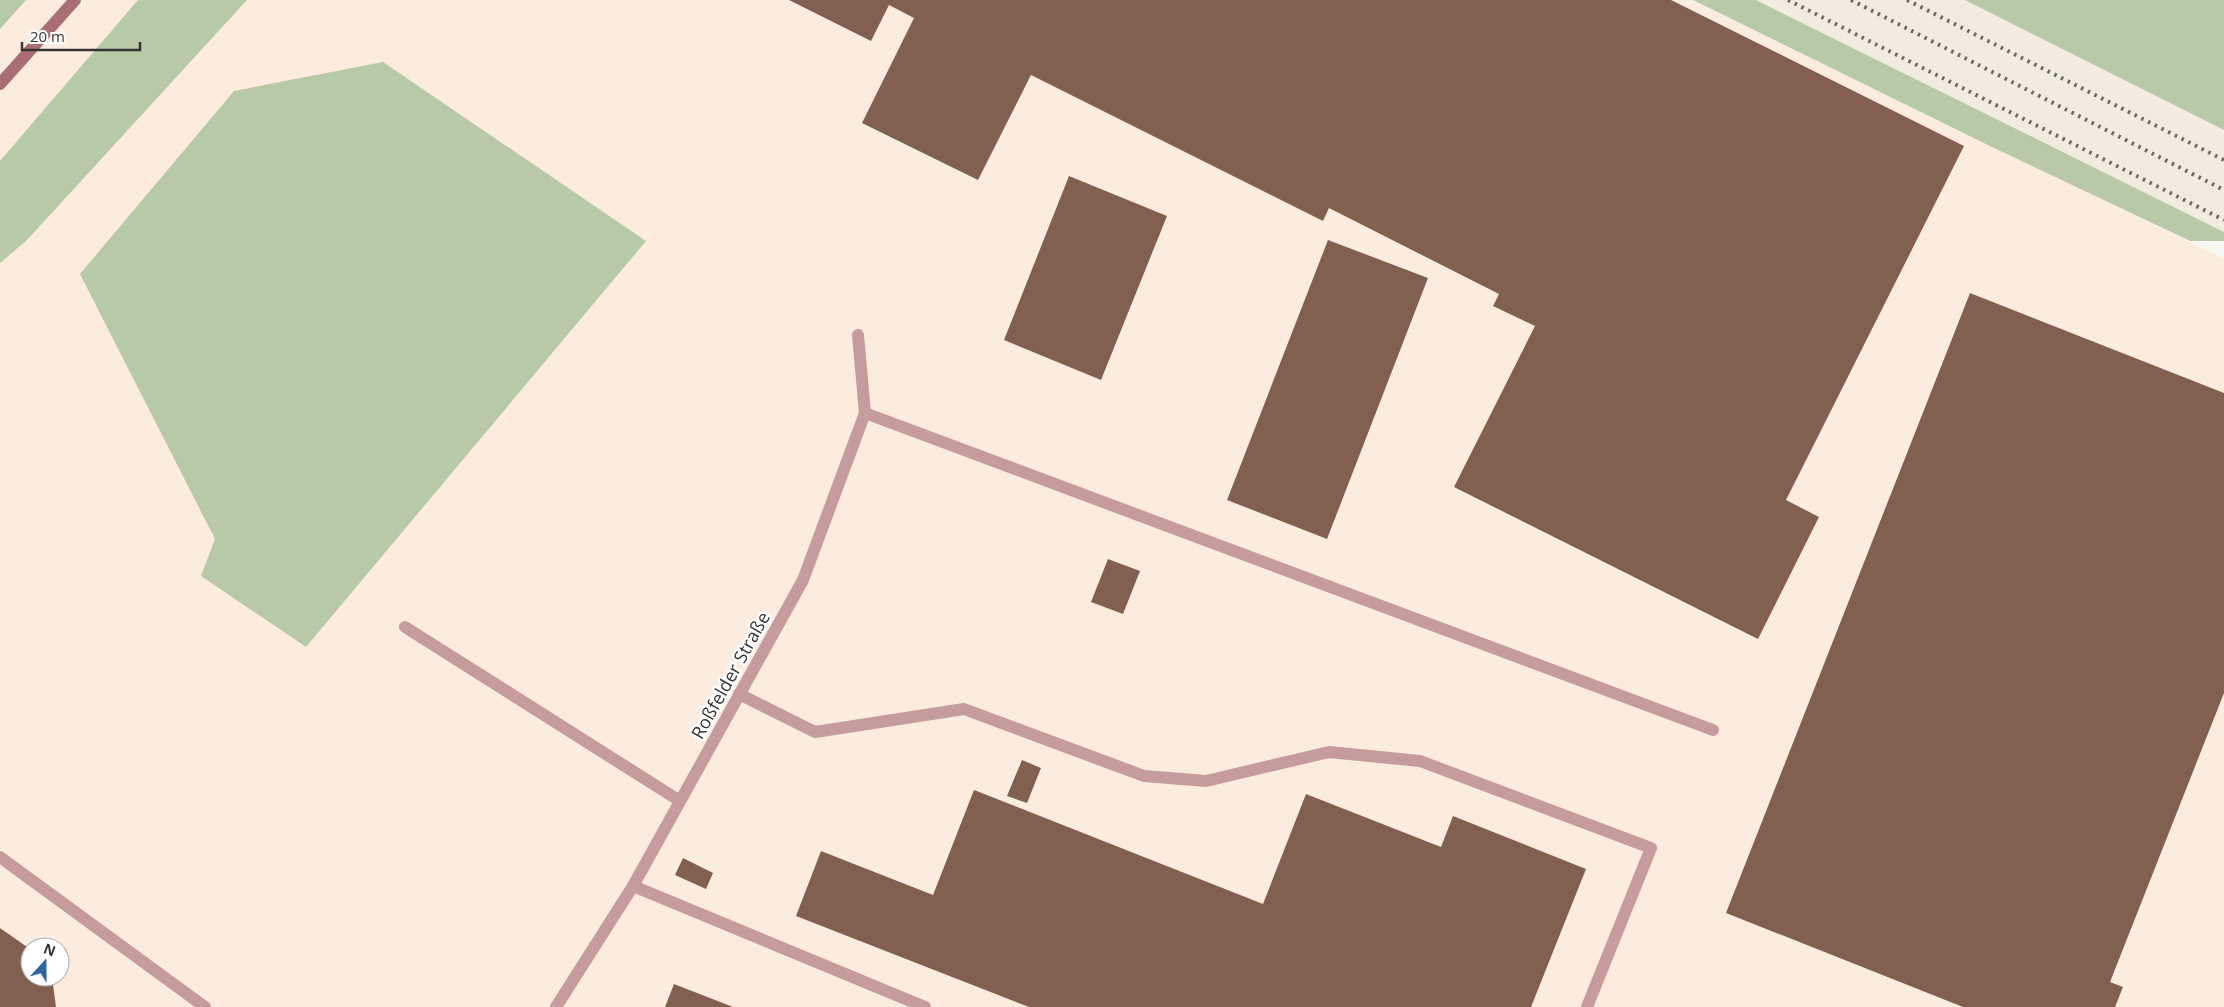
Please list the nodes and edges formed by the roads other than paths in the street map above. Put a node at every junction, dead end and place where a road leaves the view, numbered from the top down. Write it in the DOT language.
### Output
graph roads {
  1 [pos="75,0"];
  2 [pos="0,84"];
  3 [pos="858,334"];
  4 [pos="865,413"];
  5 [pos="405,627"];
  6 [pos="739,694"];
  7 [pos="1713,730"];
  8 [pos="680,801"];
  9 [pos="0,857"];
  10 [pos="633,886"];
  11 [pos="204,1007"];
  12 [pos="556,1007"];
  13 [pos="925,1007"];
  14 [pos="1588,1007"];
  1 -- 2 [label="main road"];
  3 -- 4 [label="street, Roßfelder Straße"];
  4 -- 6 [label="street, Roßfelder Straße"];
  4 -- 7 [label="street"];
  5 -- 8 [label="street"];
  6 -- 8 [label="street, Roßfelder Straße"];
  6 -- 14 [label="street"];
  8 -- 10 [label="street, Roßfelder Straße"];
  9 -- 11 [label="street"];
  10 -- 12 [label="street, Roßfelder Straße"];
  10 -- 13 [label="street"];
}
